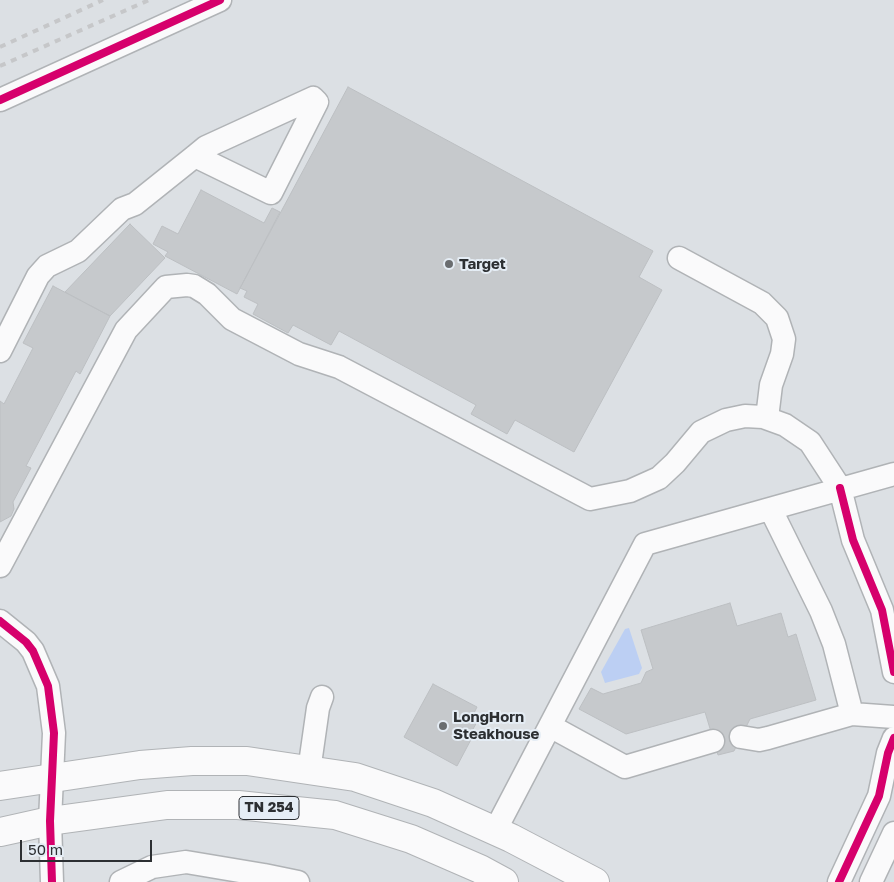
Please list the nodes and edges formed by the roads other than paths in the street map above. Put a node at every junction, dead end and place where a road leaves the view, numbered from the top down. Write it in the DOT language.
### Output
graph roads {
  1 [pos="220,0"];
  2 [pos="0,100"];
  3 [pos="195,156"];
  4 [pos="679,258"];
  5 [pos="0,351"];
  6 [pos="766,418"];
  7 [pos="894,474"];
  8 [pos="840,488"];
  9 [pos="770,510"];
  10 [pos="0,566"];
  11 [pos="0,621"];
  12 [pos="894,672"];
  13 [pos="322,697"];
  14 [pos="852,714"];
  15 [pos="894,718"];
  16 [pos="550,726"];
  17 [pos="741,737"];
  18 [pos="894,738"];
  19 [pos="713,741"];
  20 [pos="309,771"];
  21 [pos="52,778"];
  22 [pos="0,786"];
  23 [pos="50,821"];
  24 [pos="495,831"];
  25 [pos="0,832"];
  26 [pos="894,833"];
  27 [pos="204,873"];
  28 [pos="262,878"];
  29 [pos="52,882"];
  30 [pos="120,882"];
  31 [pos="298,882"];
  32 [pos="504,882"];
  33 [pos="595,882"];
  34 [pos="839,882"];
  35 [pos="871,882"];
  1 -- 2 [label="street"];
  3 -- 3 [label="street"];
  3 -- 5 [label="street"];
  4 -- 6 [label="street"];
  6 -- 8 [label="street"];
  6 -- 10 [label="street"];
  7 -- 8 [label="street"];
  8 -- 9 [label="street"];
  8 -- 12 [label="street"];
  9 -- 14 [label="street"];
  9 -- 16 [label="street"];
  11 -- 21 [label="street"];
  13 -- 20 [label="street"];
  14 -- 15 [label="street"];
  14 -- 17 [label="street"];
  16 -- 19 [label="street"];
  16 -- 24 [label="street"];
  18 -- 34 [label="street"];
  20 -- 21 [label="main road"];
  20 -- 24 [label="main road"];
  21 -- 22 [label="main road"];
  21 -- 23 [label="street"];
  23 -- 25 [label="main road"];
  23 -- 29 [label="street"];
  23 -- 32 [label="main road, TN 254"];
  24 -- 33 [label="main road"];
  26 -- 35 [label="street"];
  27 -- 28 [label="street"];
  27 -- 30 [label="street"];
  28 -- 31 [label="street"];
}
